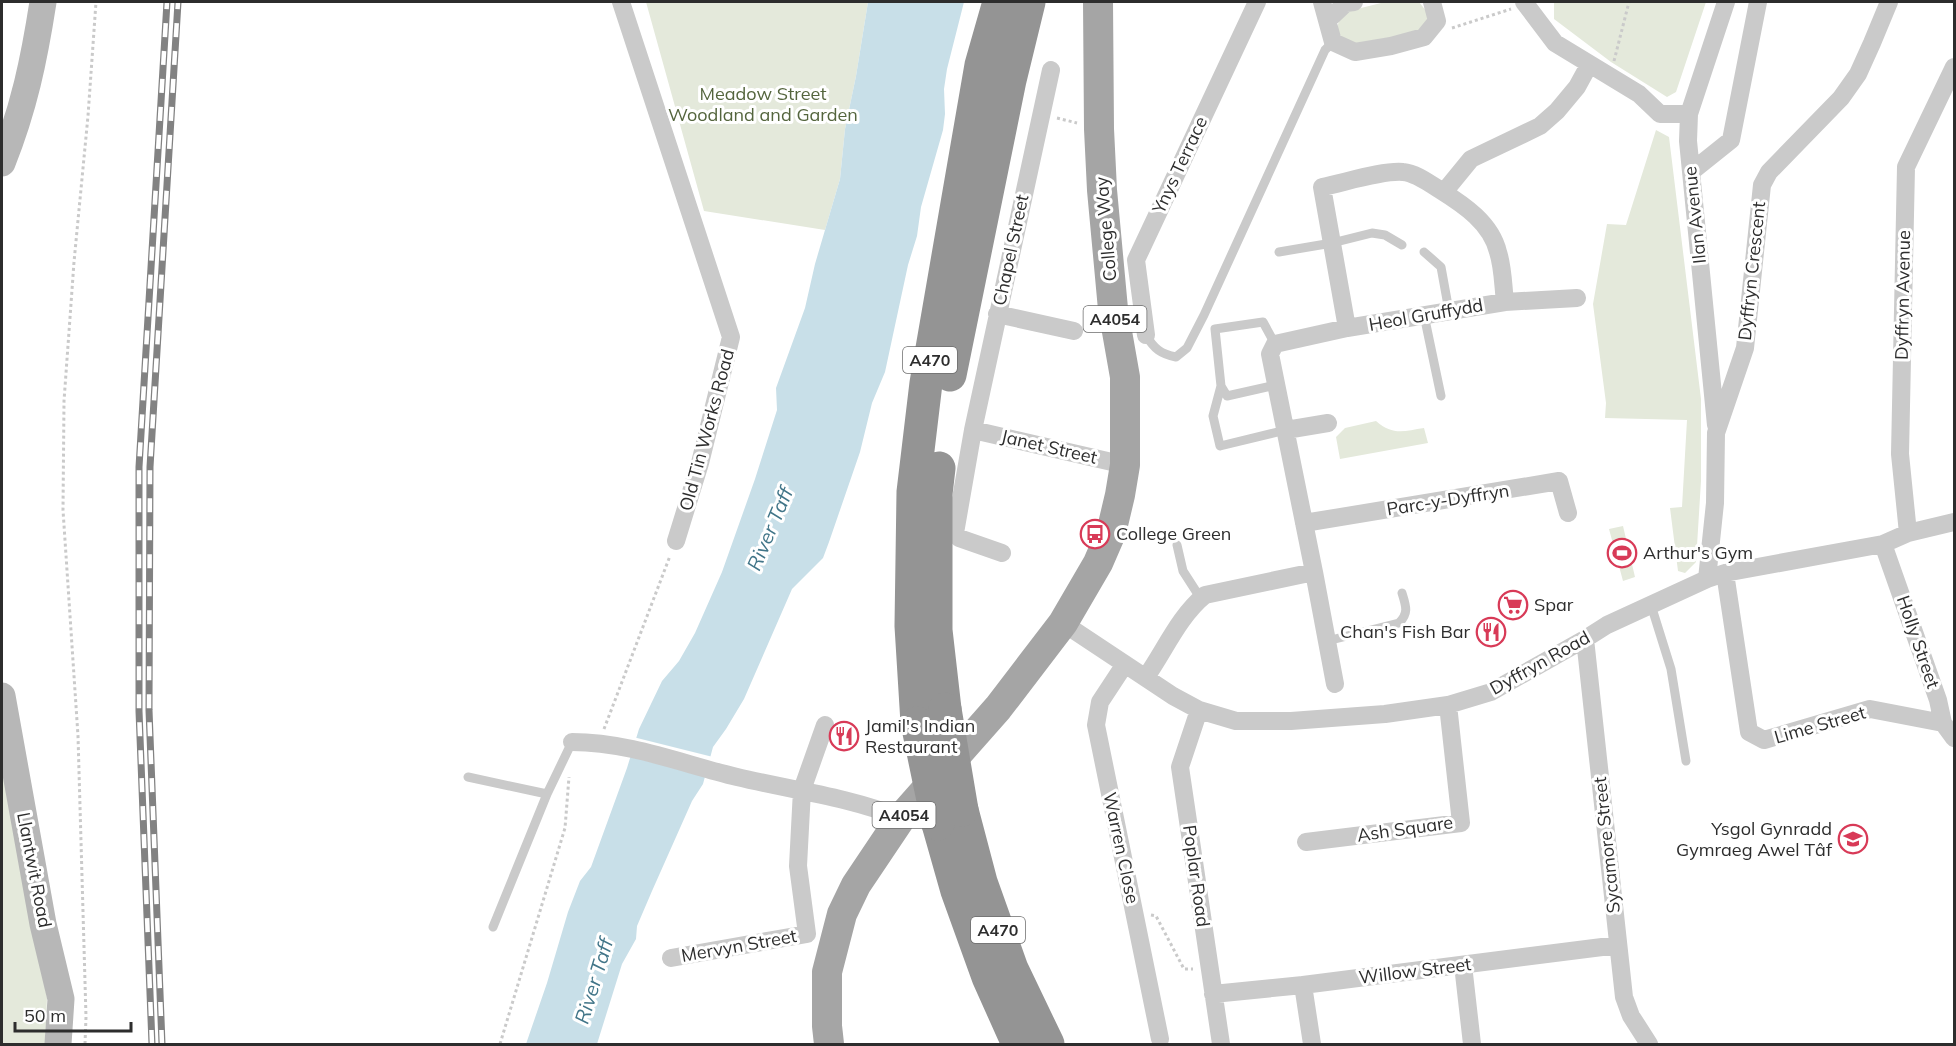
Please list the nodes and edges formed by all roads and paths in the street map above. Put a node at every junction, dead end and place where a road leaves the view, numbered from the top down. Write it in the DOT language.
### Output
graph roads {
  1 [pos="43,2"];
  2 [pos="96,2"];
  3 [pos="621,2"];
  4 [pos="999,2"];
  5 [pos="1029,2"];
  6 [pos="1098,2"];
  7 [pos="1257,2"];
  8 [pos="1322,2"];
  9 [pos="1354,2"];
  10 [pos="1432,2"];
  11 [pos="1629,2"];
  12 [pos="1726,2"];
  13 [pos="1758,2"];
  14 [pos="1889,2"];
  15 [pos="1524,3"];
  16 [pos="1328,20"];
  17 [pos="1424,37"];
  18 [pos="1333,42"];
  19 [pos="1589,65"];
  20 [pos="1954,67"];
  21 [pos="1051,70"];
  22 [pos="1610,77"];
  23 [pos="1689,114"];
  24 [pos="1041,115"];
  25 [pos="1099,129"];
  26 [pos="5,147"];
  27 [pos="1691,172"];
  28 [pos="1444,192"];
  29 [pos="1332,243"];
  30 [pos="1402,245"];
  31 [pos="1279,252"];
  32 [pos="1424,252"];
  33 [pos="1577,298"];
  34 [pos="1505,302"];
  35 [pos="1449,311"];
  36 [pos="997,314"];
  37 [pos="1424,315"];
  38 [pos="1347,328"];
  39 [pos="1074,331"];
  40 [pos="1146,335"];
  41 [pos="1275,344"];
  42 [pos="1276,385"];
  43 [pos="1221,386"];
  44 [pos="1441,396"];
  45 [pos="1328,423"];
  46 [pos="973,430"];
  47 [pos="1286,430"];
  48 [pos="1716,433"];
  49 [pos="1125,465"];
  50 [pos="1568,513"];
  51 [pos="1954,522"];
  52 [pos="1304,523"];
  53 [pos="1908,533"];
  54 [pos="676,541"];
  55 [pos="1884,544"];
  56 [pos="1177,545"];
  57 [pos="1002,553"];
  58 [pos="1314,572"];
  59 [pos="1725,573"];
  60 [pos="1707,579"];
  61 [pos="1402,593"];
  62 [pos="1201,599"];
  63 [pos="1651,605"];
  64 [pos="1063,623"];
  65 [pos="1585,639"];
  66 [pos="1327,641"];
  67 [pos="1125,664"];
  68 [pos="1146,677"];
  69 [pos="1335,684"];
  70 [pos="2,696"];
  71 [pos="1946,697"];
  72 [pos="1448,705"];
  73 [pos="1199,710"];
  74 [pos="931,716"];
  75 [pos="1943,723"];
  76 [pos="825,725"];
  77 [pos="1954,738"];
  78 [pos="572,742"];
  79 [pos="599,742"];
  80 [pos="1686,761"];
  81 [pos="468,777"];
  82 [pos="802,790"];
  83 [pos="547,794"];
  84 [pos="950,817"];
  85 [pos="901,818"];
  86 [pos="1306,842"];
  87 [pos="1135,914"];
  88 [pos="493,927"];
  89 [pos="1618,945"];
  90 [pos="671,958"];
  91 [pos="1462,965"];
  92 [pos="1210,969"];
  93 [pos="1304,985"];
  94 [pos="1213,994"];
  95 [pos="1160,1039"];
  96 [pos="58,1044"];
  97 [pos="85,1044"];
  98 [pos="500,1044"];
  99 [pos="829,1044"];
  100 [pos="1018,1044"];
  101 [pos="1048,1044"];
  102 [pos="1221,1044"];
  103 [pos="1312,1044"];
  104 [pos="1472,1044"];
  105 [pos="1649,1044"];
  1 -- 26 [label="main road"];
  2 -- 97 [label="path"];
  3 -- 54 [label="street, Old Tin Works Road"];
  4 -- 74 [label="highway, A470"];
  5 -- 74 [label="highway, A470"];
  6 -- 25 [label="main road, College Way / A4054"];
  7 -- 40 [label="street, Ynys Terrace"];
  8 -- 16 [label="street"];
  9 -- 16 [label="street"];
  10 -- 17 [label="street"];
  11 -- 22 [label="path"];
  12 -- 23 [label="street, Ilan Avenue"];
  13 -- 27 [label="street"];
  14 -- 48 [label="street, Dyffryn Crescent"];
  15 -- 17 [label="path"];
  15 -- 19 [label="street"];
  16 -- 18 [label="street"];
  17 -- 18 [label="street"];
  18 -- 40 [label="lane"];
  19 -- 22 [label="street"];
  19 -- 28 [label="street"];
  20 -- 53 [label="street, Dyffryn Avenue"];
  21 -- 24 [label="street, Chapel Street"];
  22 -- 23 [label="street"];
  23 -- 27 [label="street, Ilan Avenue"];
  24 -- 25 [label="path"];
  24 -- 36 [label="street, Chapel Street"];
  25 -- 49 [label="main road, College Way / A4054"];
  27 -- 48 [label="street, Ilan Avenue"];
  28 -- 29 [label="street, Heol Gruffydd"];
  28 -- 34 [label="street, Heol Gruffydd"];
  29 -- 30 [label="lane"];
  29 -- 31 [label="lane"];
  29 -- 38 [label="street, Heol Gruffydd"];
  32 -- 35 [label="lane"];
  33 -- 34 [label="street, Heol Gruffydd"];
  34 -- 35 [label="street, Heol Gruffydd"];
  35 -- 37 [label="street, Heol Gruffydd"];
  36 -- 39 [label="street"];
  36 -- 46 [label="street, Chapel Street"];
  37 -- 38 [label="street, Heol Gruffydd"];
  37 -- 44 [label="lane"];
  38 -- 41 [label="street, Heol Gruffydd"];
  41 -- 42 [label="street"];
  41 -- 43 [label="lane"];
  42 -- 43 [label="lane"];
  42 -- 47 [label="street"];
  43 -- 47 [label="lane"];
  45 -- 47 [label="street"];
  46 -- 49 [label="street, Janet Street"];
  46 -- 57 [label="street, Chapel Street"];
  47 -- 52 [label="street"];
  48 -- 60 [label="street, Dyffryn Crescent"];
  49 -- 64 [label="main road, College Way / A4054"];
  50 -- 52 [label="street, Parc-y-Dyffryn"];
  51 -- 53 [label="street, Dyffryn Road"];
  52 -- 58 [label="street"];
  53 -- 55 [label="street, Dyffryn Road"];
  54 -- 79 [label="path"];
  55 -- 59 [label="street, Dyffryn Road"];
  55 -- 71 [label="street, Holly Street"];
  56 -- 62 [label="lane"];
  58 -- 62 [label="street"];
  58 -- 66 [label="street"];
  59 -- 60 [label="street, Dyffryn Road"];
  59 -- 75 [label="street, Lime Street"];
  60 -- 63 [label="street, Dyffryn Road"];
  61 -- 66 [label="lane"];
  62 -- 68 [label="street"];
  63 -- 65 [label="street, Dyffryn Road"];
  63 -- 80 [label="lane"];
  64 -- 67 [label="street, Dyffryn Road"];
  64 -- 85 [label="main road, A4054"];
  65 -- 72 [label="street, Dyffryn Road"];
  65 -- 89 [label="street, Sycamore Street"];
  66 -- 69 [label="street"];
  67 -- 68 [label="street, Dyffryn Road"];
  67 -- 87 [label="street, Warren Close"];
  68 -- 73 [label="street, Dyffryn Road"];
  70 -- 96 [label="main road, Llantwit Road"];
  71 -- 75 [label="street, Holly Street"];
  72 -- 73 [label="street, Dyffryn Road"];
  72 -- 86 [label="street, Ash Square"];
  73 -- 92 [label="street, Poplar Road"];
  74 -- 84 [label="highway, A470, bridge"];
  75 -- 77 [label="street, Holly Street"];
  76 -- 82 [label="street"];
  78 -- 79 [label="street"];
  78 -- 83 [label="lane"];
  78 -- 98 [label="path"];
  79 -- 82 [label="street"];
  81 -- 83 [label="lane"];
  82 -- 85 [label="street"];
  82 -- 90 [label="street, Mervyn Street"];
  83 -- 88 [label="lane"];
  84 -- 100 [label="highway, A470"];
  84 -- 101 [label="highway, A470"];
  85 -- 99 [label="main road, A4054"];
  87 -- 92 [label="path"];
  87 -- 95 [label="street, Warren Close"];
  89 -- 91 [label="street, Willow Street"];
  89 -- 105 [label="street, Sycamore Street"];
  91 -- 93 [label="street, Willow Street"];
  91 -- 104 [label="street"];
  92 -- 94 [label="street, Poplar Road"];
  93 -- 94 [label="street, Willow Street"];
  93 -- 103 [label="street"];
  94 -- 102 [label="street, Poplar Road"];
}
